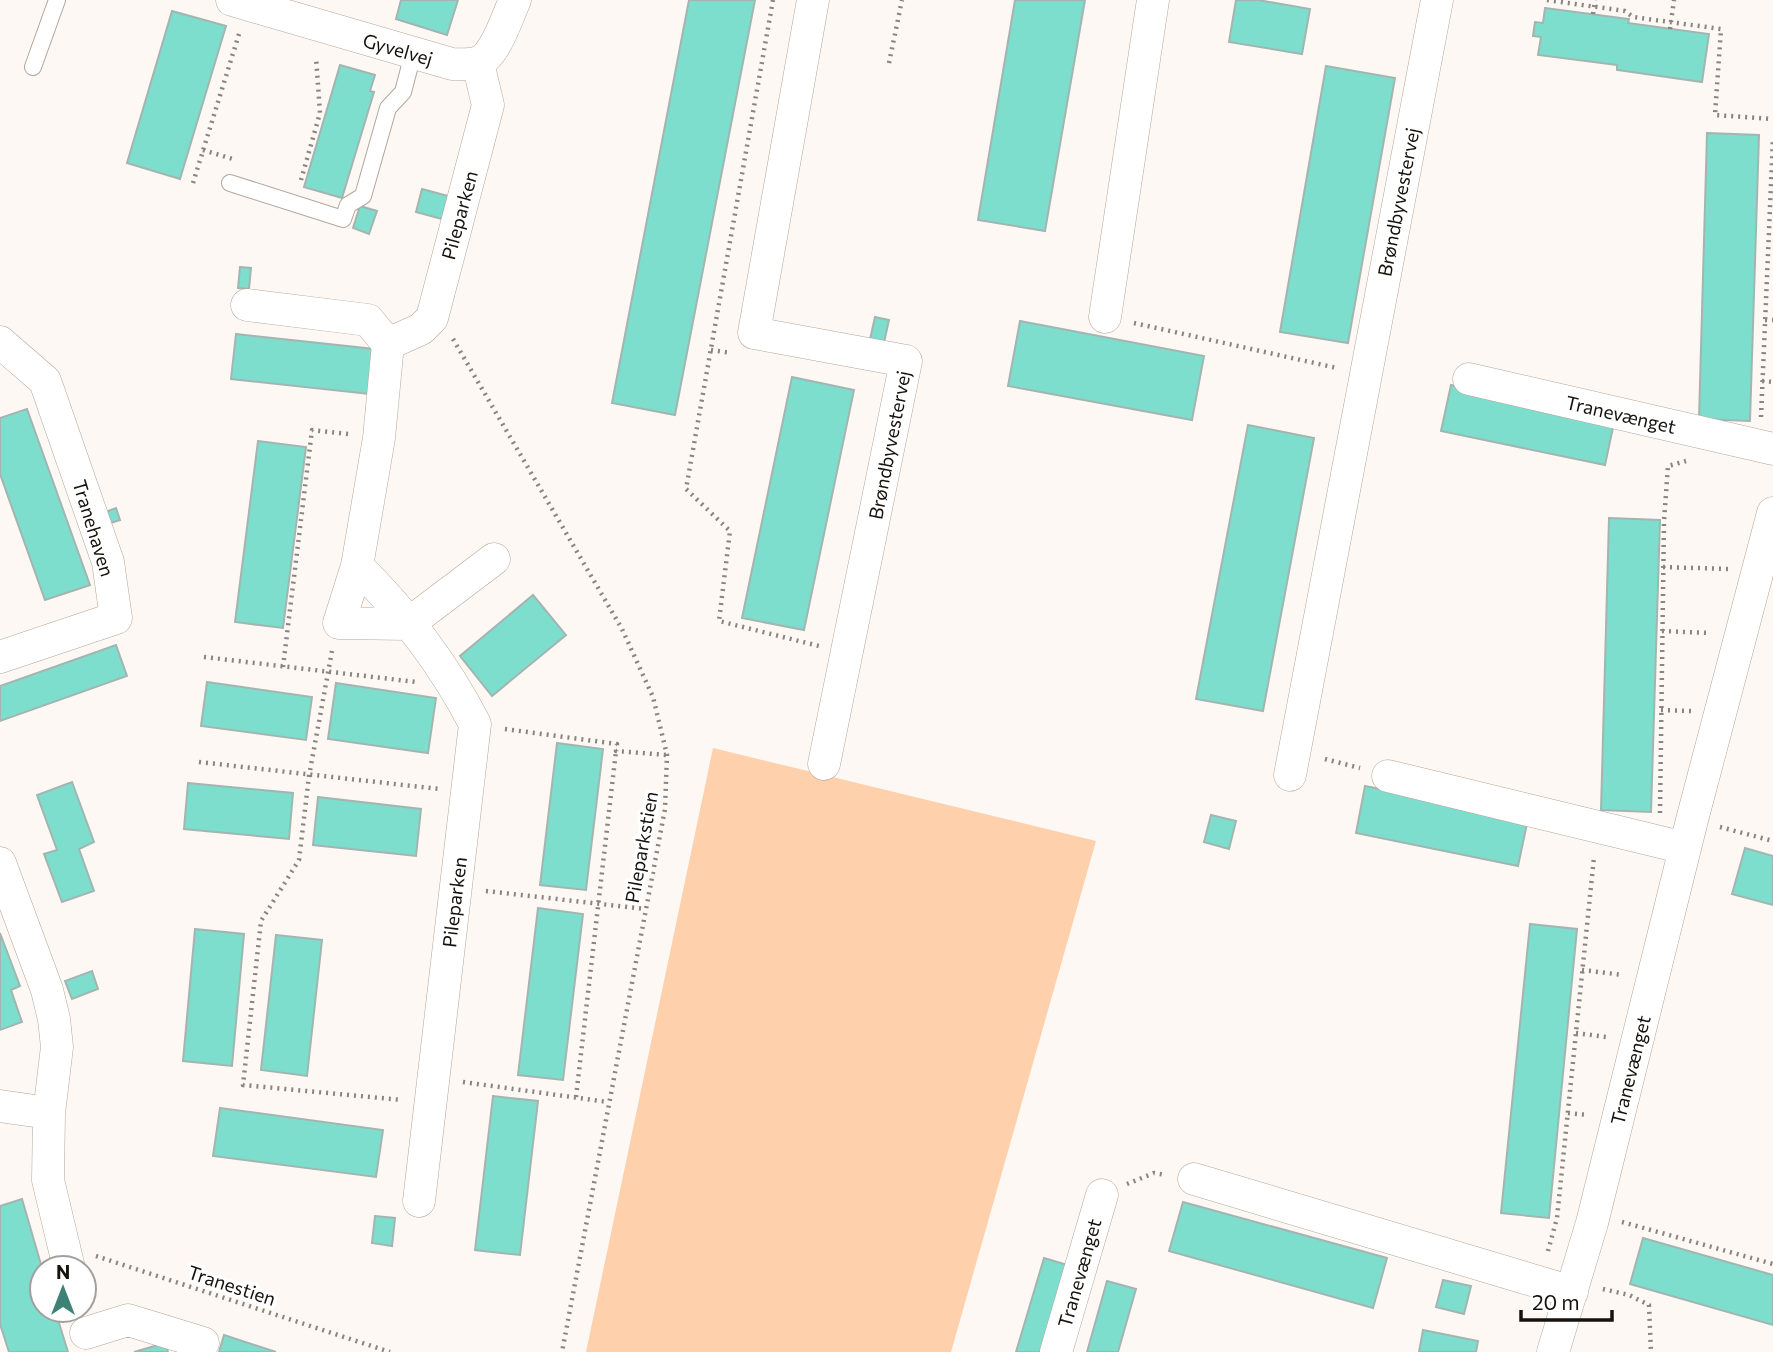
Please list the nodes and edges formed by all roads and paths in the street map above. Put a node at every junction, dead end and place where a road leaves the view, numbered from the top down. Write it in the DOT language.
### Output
graph roads {
  1 [pos="57,0"];
  2 [pos="515,0"];
  3 [pos="774,0"];
  4 [pos="813,0"];
  5 [pos="902,0"];
  6 [pos="1153,0"];
  7 [pos="1437,0"];
  8 [pos="1547,0"];
  9 [pos="1595,0"];
  10 [pos="1674,0"];
  11 [pos="240,3"];
  12 [pos="1594,7"];
  13 [pos="1593,14"];
  14 [pos="1671,22"];
  15 [pos="321,27"];
  16 [pos="1670,29"];
  17 [pos="412,54"];
  18 [pos="478,63"];
  19 [pos="889,63"];
  20 [pos="33,67"];
  21 [pos="1773,119"];
  22 [pos="1773,138"];
  23 [pos="204,150"];
  24 [pos="238,161"];
  25 [pos="1772,175"];
  26 [pos="290,177"];
  27 [pos="193,183"];
  28 [pos="230,183"];
  29 [pos="1771,239"];
  30 [pos="247,305"];
  31 [pos="1105,317"];
  32 [pos="432,318"];
  33 [pos="1765,320"];
  34 [pos="1773,320"];
  35 [pos="0,342"];
  36 [pos="388,344"];
  37 [pos="1366,371"];
  38 [pos="1469,379"];
  39 [pos="1762,382"];
  40 [pos="1773,382"];
  41 [pos="1711,435"];
  42 [pos="379,438"];
  43 [pos="1766,447"];
  44 [pos="1773,513"];
  45 [pos="494,559"];
  46 [pos="357,566"];
  47 [pos="1663,567"];
  48 [pos="1758,569"];
  49 [pos="339,623"];
  50 [pos="408,624"];
  51 [pos="1662,631"];
  52 [pos="1741,634"];
  53 [pos="847,653"];
  54 [pos="0,657"];
  55 [pos="204,657"];
  56 [pos="282,667"];
  57 [pos="328,672"];
  58 [pos="456,686"];
  59 [pos="475,724"];
  60 [pos="617,751"];
  61 [pos="667,755"];
  62 [pos="200,762"];
  63 [pos="1292,763"];
  64 [pos="824,764"];
  65 [pos="309,776"];
  66 [pos="1388,776"];
  67 [pos="467,792"];
  68 [pos="1597,826"];
  69 [pos="1678,837"];
  70 [pos="1773,841"];
  71 [pos="0,863"];
  72 [pos="456,887"];
  73 [pos="599,904"];
  74 [pos="645,909"];
  75 [pos="1582,970"];
  76 [pos="1653,978"];
  77 [pos="432,1090"];
  78 [pos="576,1097"];
  79 [pos="608,1102"];
  80 [pos="0,1106"];
  81 [pos="49,1113"];
  82 [pos="1194,1179"];
  83 [pos="1102,1195"];
  84 [pos="419,1201"];
  85 [pos="1594,1214"];
  86 [pos="65,1254"];
  87 [pos="72,1254"];
  88 [pos="92,1254"];
  89 [pos="98,1256"];
  90 [pos="1773,1264"];
  91 [pos="1540,1282"];
  92 [pos="1573,1287"];
  93 [pos="86,1332"];
  94 [pos="203,1343"];
  95 [pos="390,1352"];
  96 [pos="562,1352"];
  97 [pos="1056,1352"];
  98 [pos="1553,1352"];
  99 [pos="1651,1352"];
  1 -- 20 [label="lane"];
  2 -- 18 [label="street"];
  3 -- 53 [label="path"];
  4 -- 53 [label="street, Brøndbyvestervej"];
  5 -- 19 [label="path"];
  6 -- 31 [label="street"];
  7 -- 37 [label="street, Brøndbyvestervej"];
  8 -- 12 [label="path"];
  9 -- 12 [label="path"];
  10 -- 14 [label="path"];
  11 -- 15 [label="street, Gyvelvej"];
  11 -- 23 [label="path"];
  12 -- 13 [label="path"];
  12 -- 14 [label="path"];
  14 -- 16 [label="path"];
  14 -- 21 [label="path"];
  15 -- 17 [label="street, Gyvelvej"];
  15 -- 26 [label="path"];
  17 -- 18 [label="street, Gyvelvej"];
  17 -- 28 [label="lane"];
  18 -- 32 [label="street, Pileparken"];
  22 -- 25 [label="path"];
  23 -- 24 [label="path"];
  23 -- 27 [label="path"];
  25 -- 29 [label="path"];
  29 -- 33 [label="path"];
  30 -- 36 [label="street"];
  31 -- 37 [label="path"];
  32 -- 36 [label="street"];
  32 -- 61 [label="path, Pileparkstien"];
  33 -- 34 [label="path"];
  33 -- 39 [label="path"];
  35 -- 54 [label="street, Tranehaven"];
  36 -- 42 [label="street"];
  37 -- 63 [label="street, Brøndbyvestervej"];
  38 -- 41 [label="street, Tranevænget"];
  39 -- 40 [label="path"];
  39 -- 43 [label="path"];
  41 -- 43 [label="street, Tranevænget"];
  41 -- 47 [label="path"];
  42 -- 46 [label="street"];
  42 -- 56 [label="path"];
  44 -- 48 [label="street, Tranevænget"];
  45 -- 50 [label="street"];
  46 -- 49 [label="street"];
  46 -- 50 [label="street"];
  47 -- 48 [label="path"];
  47 -- 51 [label="path"];
  48 -- 52 [label="street, Tranevænget"];
  49 -- 50 [label="street"];
  49 -- 57 [label="path"];
  50 -- 58 [label="street"];
  51 -- 52 [label="path"];
  51 -- 69 [label="path"];
  52 -- 69 [label="street, Tranevænget"];
  53 -- 64 [label="street, Brøndbyvestervej"];
  55 -- 56 [label="path"];
  56 -- 57 [label="path"];
  57 -- 58 [label="path"];
  57 -- 65 [label="path"];
  58 -- 59 [label="street"];
  59 -- 60 [label="path"];
  59 -- 67 [label="street, Pileparken"];
  60 -- 61 [label="path"];
  60 -- 73 [label="path"];
  61 -- 74 [label="path, Pileparkstien"];
  62 -- 65 [label="path"];
  63 -- 66 [label="path"];
  65 -- 67 [label="path"];
  65 -- 77 [label="path"];
  66 -- 68 [label="street"];
  67 -- 72 [label="street, Pileparken"];
  68 -- 69 [label="street"];
  68 -- 75 [label="path"];
  69 -- 70 [label="path"];
  69 -- 76 [label="street, Tranevænget"];
  71 -- 81 [label="street"];
  72 -- 73 [label="path"];
  72 -- 77 [label="street, Pileparken"];
  73 -- 74 [label="path"];
  73 -- 78 [label="path"];
  74 -- 79 [label="path, Pileparkstien"];
  75 -- 76 [label="path"];
  75 -- 91 [label="path"];
  76 -- 85 [label="street, Tranevænget"];
  77 -- 78 [label="path"];
  77 -- 84 [label="street, Pileparken"];
  78 -- 79 [label="path"];
  79 -- 96 [label="path, Pileparkstien"];
  80 -- 81 [label="street"];
  81 -- 86 [label="street"];
  82 -- 83 [label="path"];
  82 -- 91 [label="street"];
  83 -- 97 [label="street, Tranevænget"];
  85 -- 90 [label="path"];
  85 -- 92 [label="street, Tranevænget"];
  87 -- 88 [label="path, Tranestien"];
  89 -- 95 [label="path, Tranestien"];
  91 -- 92 [label="street"];
  92 -- 98 [label="street, Tranevænget"];
  92 -- 99 [label="path"];
  93 -- 94 [label="street"];
}
